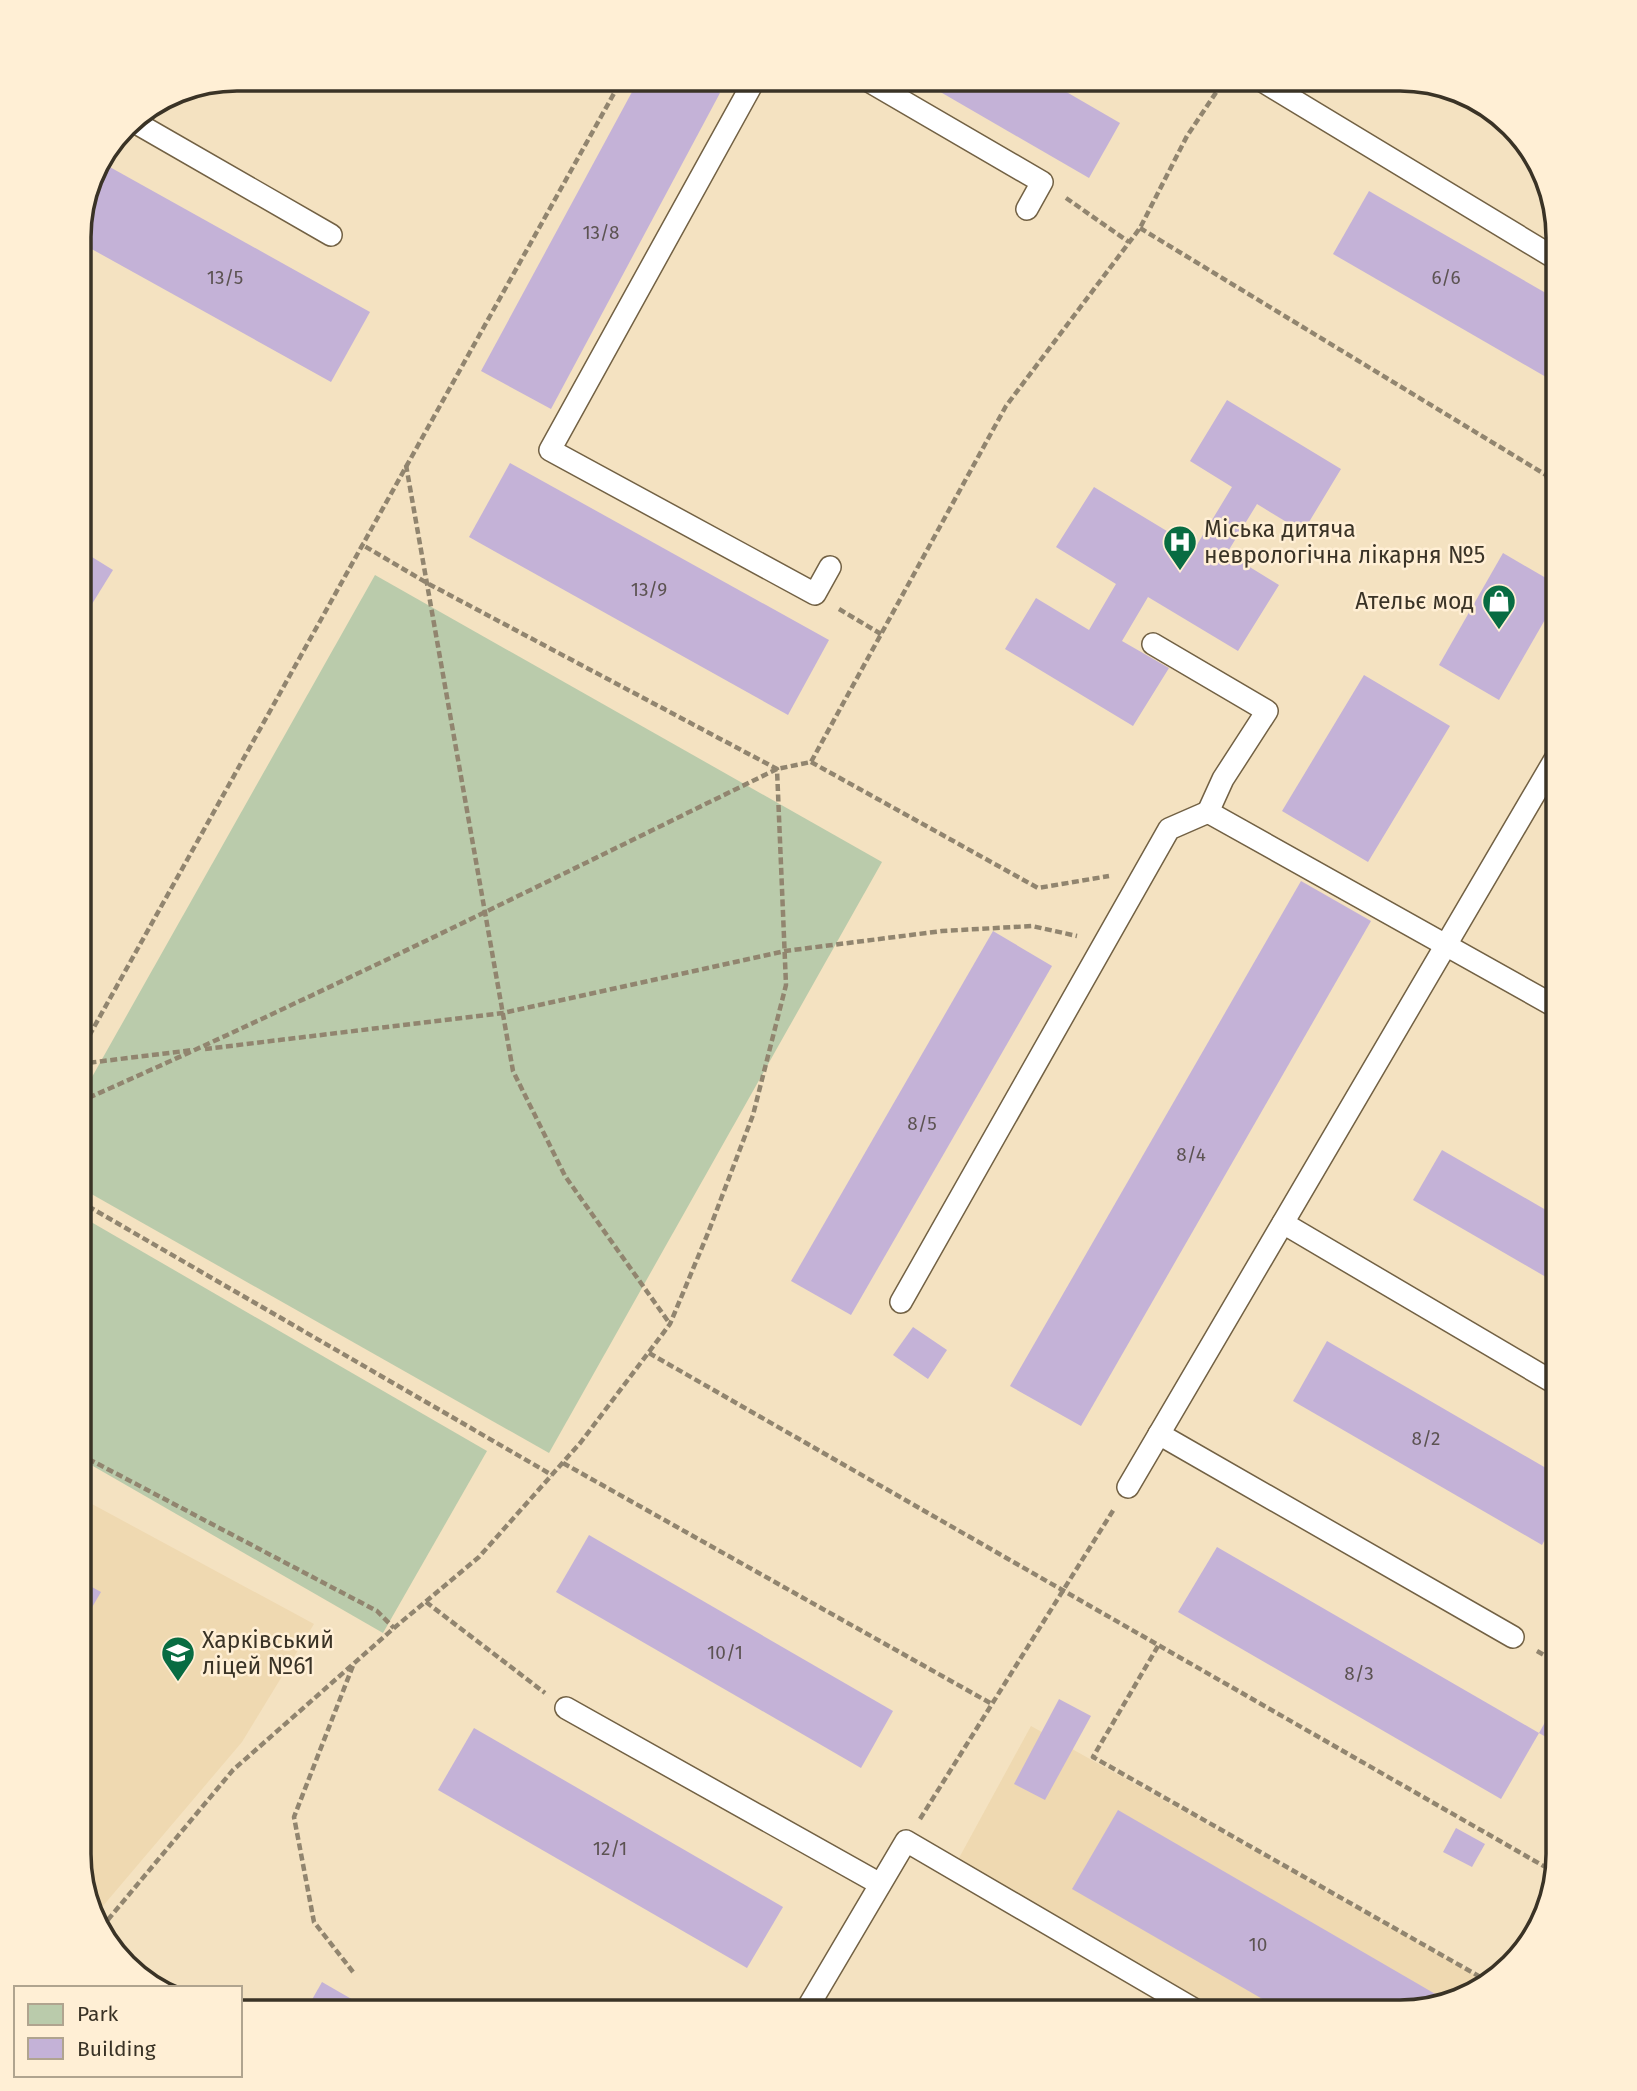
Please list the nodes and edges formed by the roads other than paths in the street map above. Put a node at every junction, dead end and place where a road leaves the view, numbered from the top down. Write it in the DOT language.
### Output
graph roads {
  1 [pos="748,91"];
  2 [pos="886,91"];
  3 [pos="1279,91"];
  4 [pos="142,126"];
  5 [pos="1027,209"];
  6 [pos="331,235"];
  7 [pos="1546,253"];
  8 [pos="830,567"];
  9 [pos="1153,644"];
  10 [pos="1546,774"];
  11 [pos="1208,812"];
  12 [pos="1446,945"];
  13 [pos="1546,1001"];
  14 [pos="1283,1223"];
  15 [pos="901,1302"];
  16 [pos="1546,1378"];
  17 [pos="1159,1434"];
  18 [pos="1128,1487"];
  19 [pos="1513,1637"];
  20 [pos="566,1708"];
  21 [pos="880,1884"];
  22 [pos="812,2000"];
  23 [pos="1178,2000"];
  1 -- 8 [label="lane"];
  2 -- 5 [label="lane"];
  3 -- 7 [label="lane"];
  4 -- 6 [label="lane"];
  9 -- 11 [label="lane"];
  10 -- 12 [label="lane"];
  11 -- 12 [label="lane"];
  11 -- 15 [label="lane"];
  12 -- 13 [label="lane"];
  12 -- 14 [label="lane"];
  14 -- 16 [label="lane"];
  14 -- 17 [label="lane"];
  17 -- 18 [label="lane"];
  17 -- 19 [label="lane"];
  20 -- 21 [label="lane"];
  21 -- 22 [label="lane"];
  21 -- 23 [label="lane"];
}
